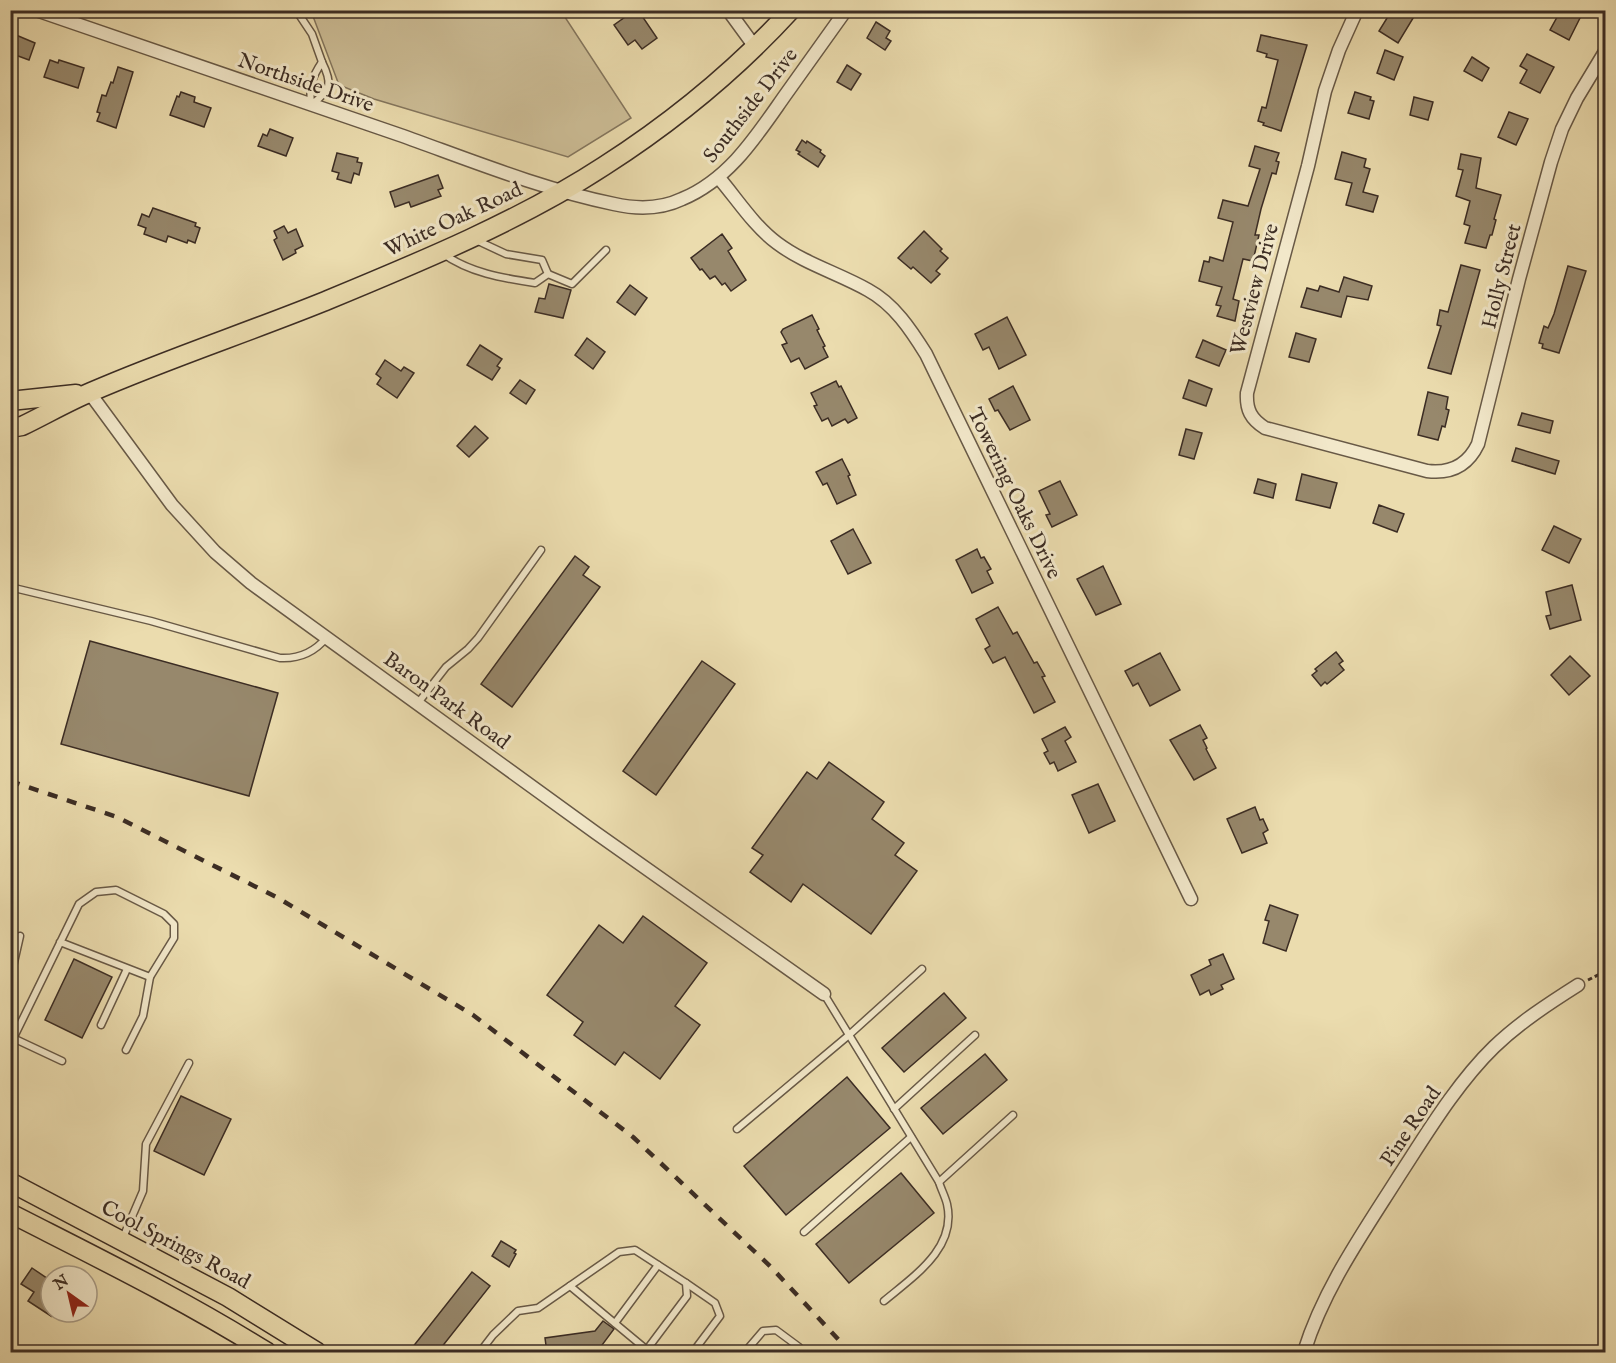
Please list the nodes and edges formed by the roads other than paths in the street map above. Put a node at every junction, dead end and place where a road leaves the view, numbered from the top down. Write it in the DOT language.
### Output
graph roads {
  1 [pos="36,10"];
  2 [pos="296,10"];
  3 [pos="728,10"];
  4 [pos="791,10"];
  5 [pos="846,10"];
  6 [pos="1357,10"];
  7 [pos="60,14"];
  8 [pos="755,47"];
  9 [pos="1605,50"];
  10 [pos="322,62"];
  11 [pos="311,105"];
  12 [pos="719,177"];
  13 [pos="564,190"];
  14 [pos="471,237"];
  15 [pos="606,250"];
  16 [pos="439,251"];
  17 [pos="548,274"];
  18 [pos="89,392"];
  19 [pos="10,401"];
  20 [pos="10,428"];
  21 [pos="1412,467"];
  22 [pos="541,550"];
  23 [pos="10,587"];
  24 [pos="327,637"];
  25 [pos="418,703"];
  26 [pos="1191,898"];
  27 [pos="21,936"];
  28 [pos="60,942"];
  29 [pos="127,969"];
  30 [pos="922,969"];
  31 [pos="150,977"];
  32 [pos="10,981"];
  33 [pos="1578,985"];
  34 [pos="824,994"];
  35 [pos="101,1025"];
  36 [pos="849,1035"];
  37 [pos="975,1035"];
  38 [pos="12,1041"];
  39 [pos="126,1050"];
  40 [pos="62,1061"];
  41 [pos="189,1063"];
  42 [pos="894,1110"];
  43 [pos="1013,1115"];
  44 [pos="737,1129"];
  45 [pos="911,1137"];
  46 [pos="10,1182"];
  47 [pos="939,1182"];
  48 [pos="10,1213"];
  49 [pos="804,1232"];
  50 [pos="122,1240"];
  51 [pos="658,1265"];
  52 [pos="687,1283"];
  53 [pos="570,1286"];
  54 [pos="884,1301"];
  55 [pos="615,1323"];
  56 [pos="799,1347"];
  57 [pos="306,1349"];
  58 [pos="646,1351"];
  59 [pos="267,1353"];
  60 [pos="480,1353"];
  61 [pos="693,1353"];
  62 [pos="745,1353"];
  63 [pos="1304,1353"];
  1 -- 7 [label="street, Northside Drive"];
  2 -- 10 [label="lane"];
  3 -- 8 [label="street"];
  4 -- 8 [label="main road, White Oak Road"];
  5 -- 12 [label="street, Southside Drive"];
  6 -- 21 [label="street, Westview Drive"];
  7 -- 11 [label="street, Northside Drive"];
  8 -- 13 [label="main road, White Oak Road"];
  9 -- 21 [label="street, Holly Street"];
  10 -- 11 [label="lane"];
  10 -- 11 [label="lane"];
  11 -- 13 [label="street, Northside Drive"];
  12 -- 13 [label="street, Southside Drive"];
  12 -- 26 [label="street, Towering Oaks Drive"];
  13 -- 14 [label="main road, White Oak Road"];
  14 -- 16 [label="main road, White Oak Road"];
  14 -- 17 [label="lane"];
  15 -- 17 [label="lane"];
  16 -- 17 [label="lane"];
  16 -- 18 [label="main road, White Oak Road"];
  18 -- 19 [label="main road, White Oak Road"];
  18 -- 20 [label="main road, White Oak Road"];
  18 -- 24 [label="street, Baron Park Road"];
  22 -- 25 [label="lane"];
  23 -- 24 [label="lane"];
  24 -- 25 [label="street, Baron Park Road"];
  25 -- 34 [label="street, Baron Park Road"];
  27 -- 32 [label="lane"];
  28 -- 29 [label="lane"];
  28 -- 31 [label="lane"];
  28 -- 38 [label="lane"];
  29 -- 31 [label="lane"];
  29 -- 35 [label="lane"];
  30 -- 36 [label="lane"];
  31 -- 39 [label="lane"];
  33 -- 63 [label="street, Pine Road"];
  34 -- 36 [label="lane"];
  36 -- 42 [label="lane"];
  36 -- 44 [label="lane"];
  37 -- 42 [label="lane"];
  38 -- 40 [label="lane"];
  41 -- 50 [label="lane"];
  42 -- 45 [label="lane"];
  43 -- 47 [label="lane"];
  45 -- 47 [label="lane"];
  45 -- 49 [label="lane"];
  46 -- 50 [label="main road, Cool Springs Road"];
  47 -- 54 [label="lane"];
  48 -- 59 [label="main road"];
  50 -- 57 [label="main road, Cool Springs Road"];
  51 -- 52 [label="lane"];
  51 -- 53 [label="lane"];
  51 -- 55 [label="lane"];
  52 -- 58 [label="lane"];
  52 -- 61 [label="lane"];
  53 -- 55 [label="lane"];
  53 -- 60 [label="lane"];
  55 -- 58 [label="lane"];
  56 -- 62 [label="lane"];
}
